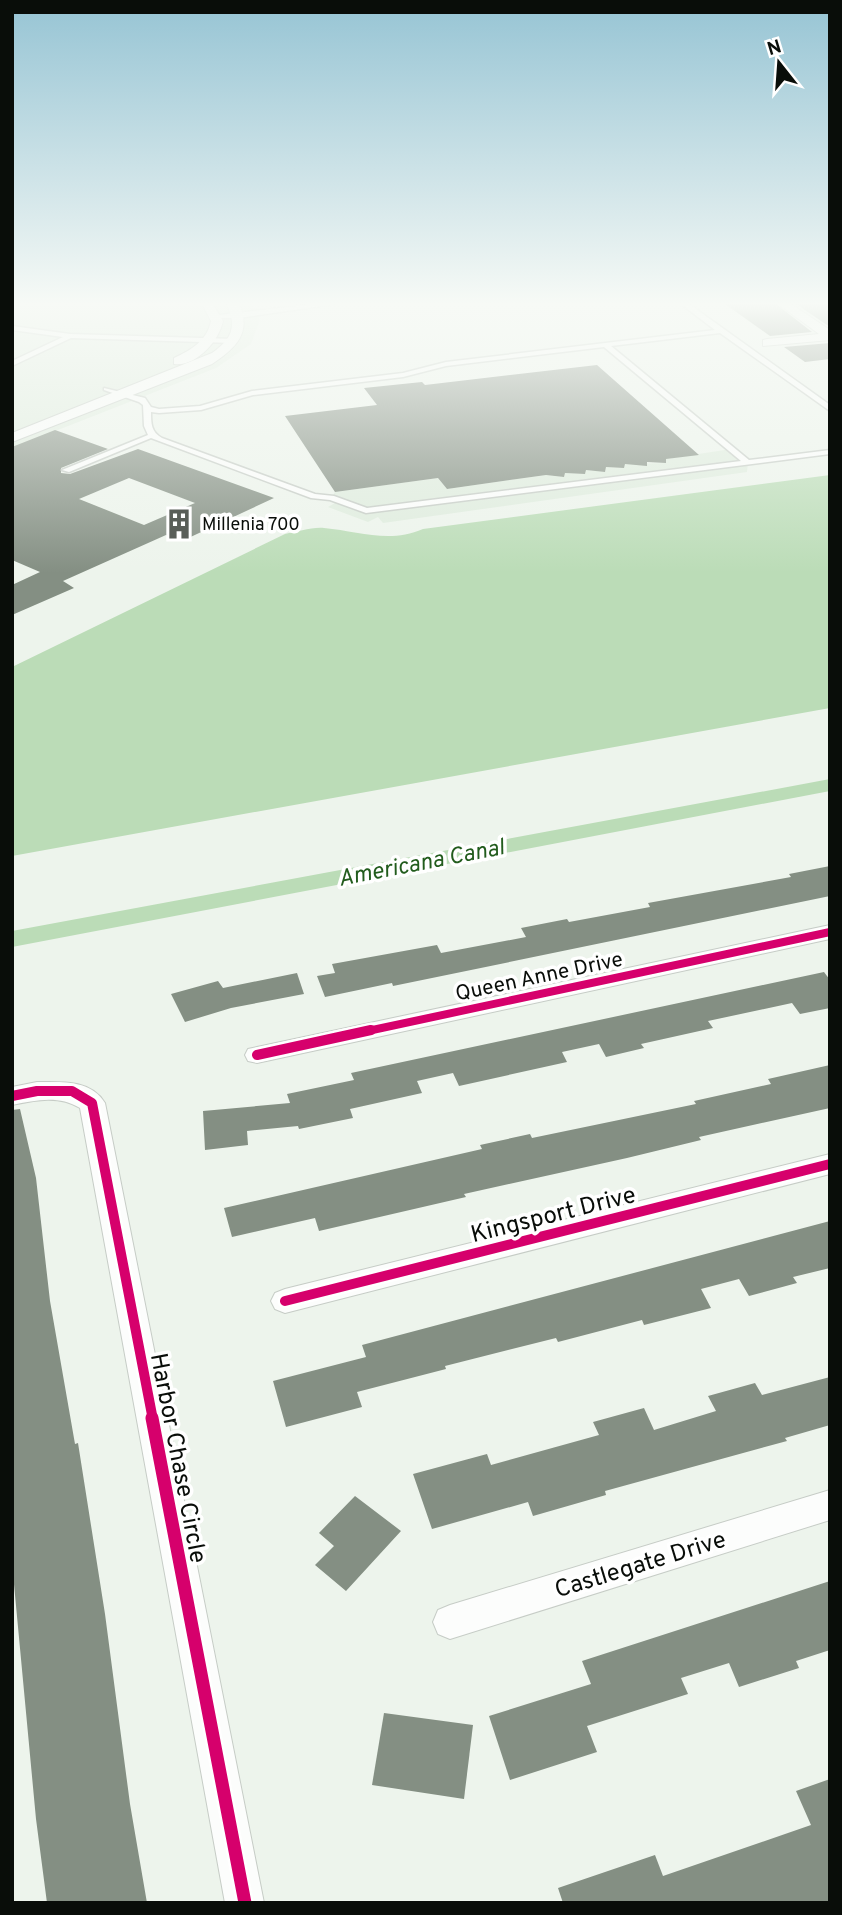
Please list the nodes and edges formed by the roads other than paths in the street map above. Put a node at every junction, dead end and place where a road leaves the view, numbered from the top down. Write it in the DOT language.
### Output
graph roads {
  1 [pos="94,393"];
  2 [pos="252,393"];
  3 [pos="664,393"];
  4 [pos="807,393"];
  5 [pos="127,394"];
  6 [pos="148,410"];
  7 [pos="830,410"];
  8 [pos="12,424"];
  9 [pos="151,436"];
  10 [pos="12,438"];
  11 [pos="830,452"];
  12 [pos="748,463"];
  13 [pos="66,470"];
  14 [pos="830,932"];
  15 [pos="257,1055"];
  16 [pos="12,1096"];
  17 [pos="830,1164"];
  18 [pos="285,1301"];
  19 [pos="830,1505"];
  20 [pos="450,1622"];
  21 [pos="245,1903"];
  1 -- 8 [label="street"];
  2 -- 6 [label="lane"];
  3 -- 12 [label="lane"];
  4 -- 7 [label="lane"];
  5 -- 6 [label="lane"];
  5 -- 10 [label="street"];
  6 -- 9 [label="lane"];
  9 -- 12 [label="lane"];
  9 -- 13 [label="lane"];
  11 -- 12 [label="lane"];
  14 -- 15 [label="street, Queen Anne Drive"];
  16 -- 21 [label="street, Harbor Chase Circle"];
  17 -- 18 [label="street, Kingsport Drive"];
  19 -- 20 [label="street, Castlegate Drive"];
}
